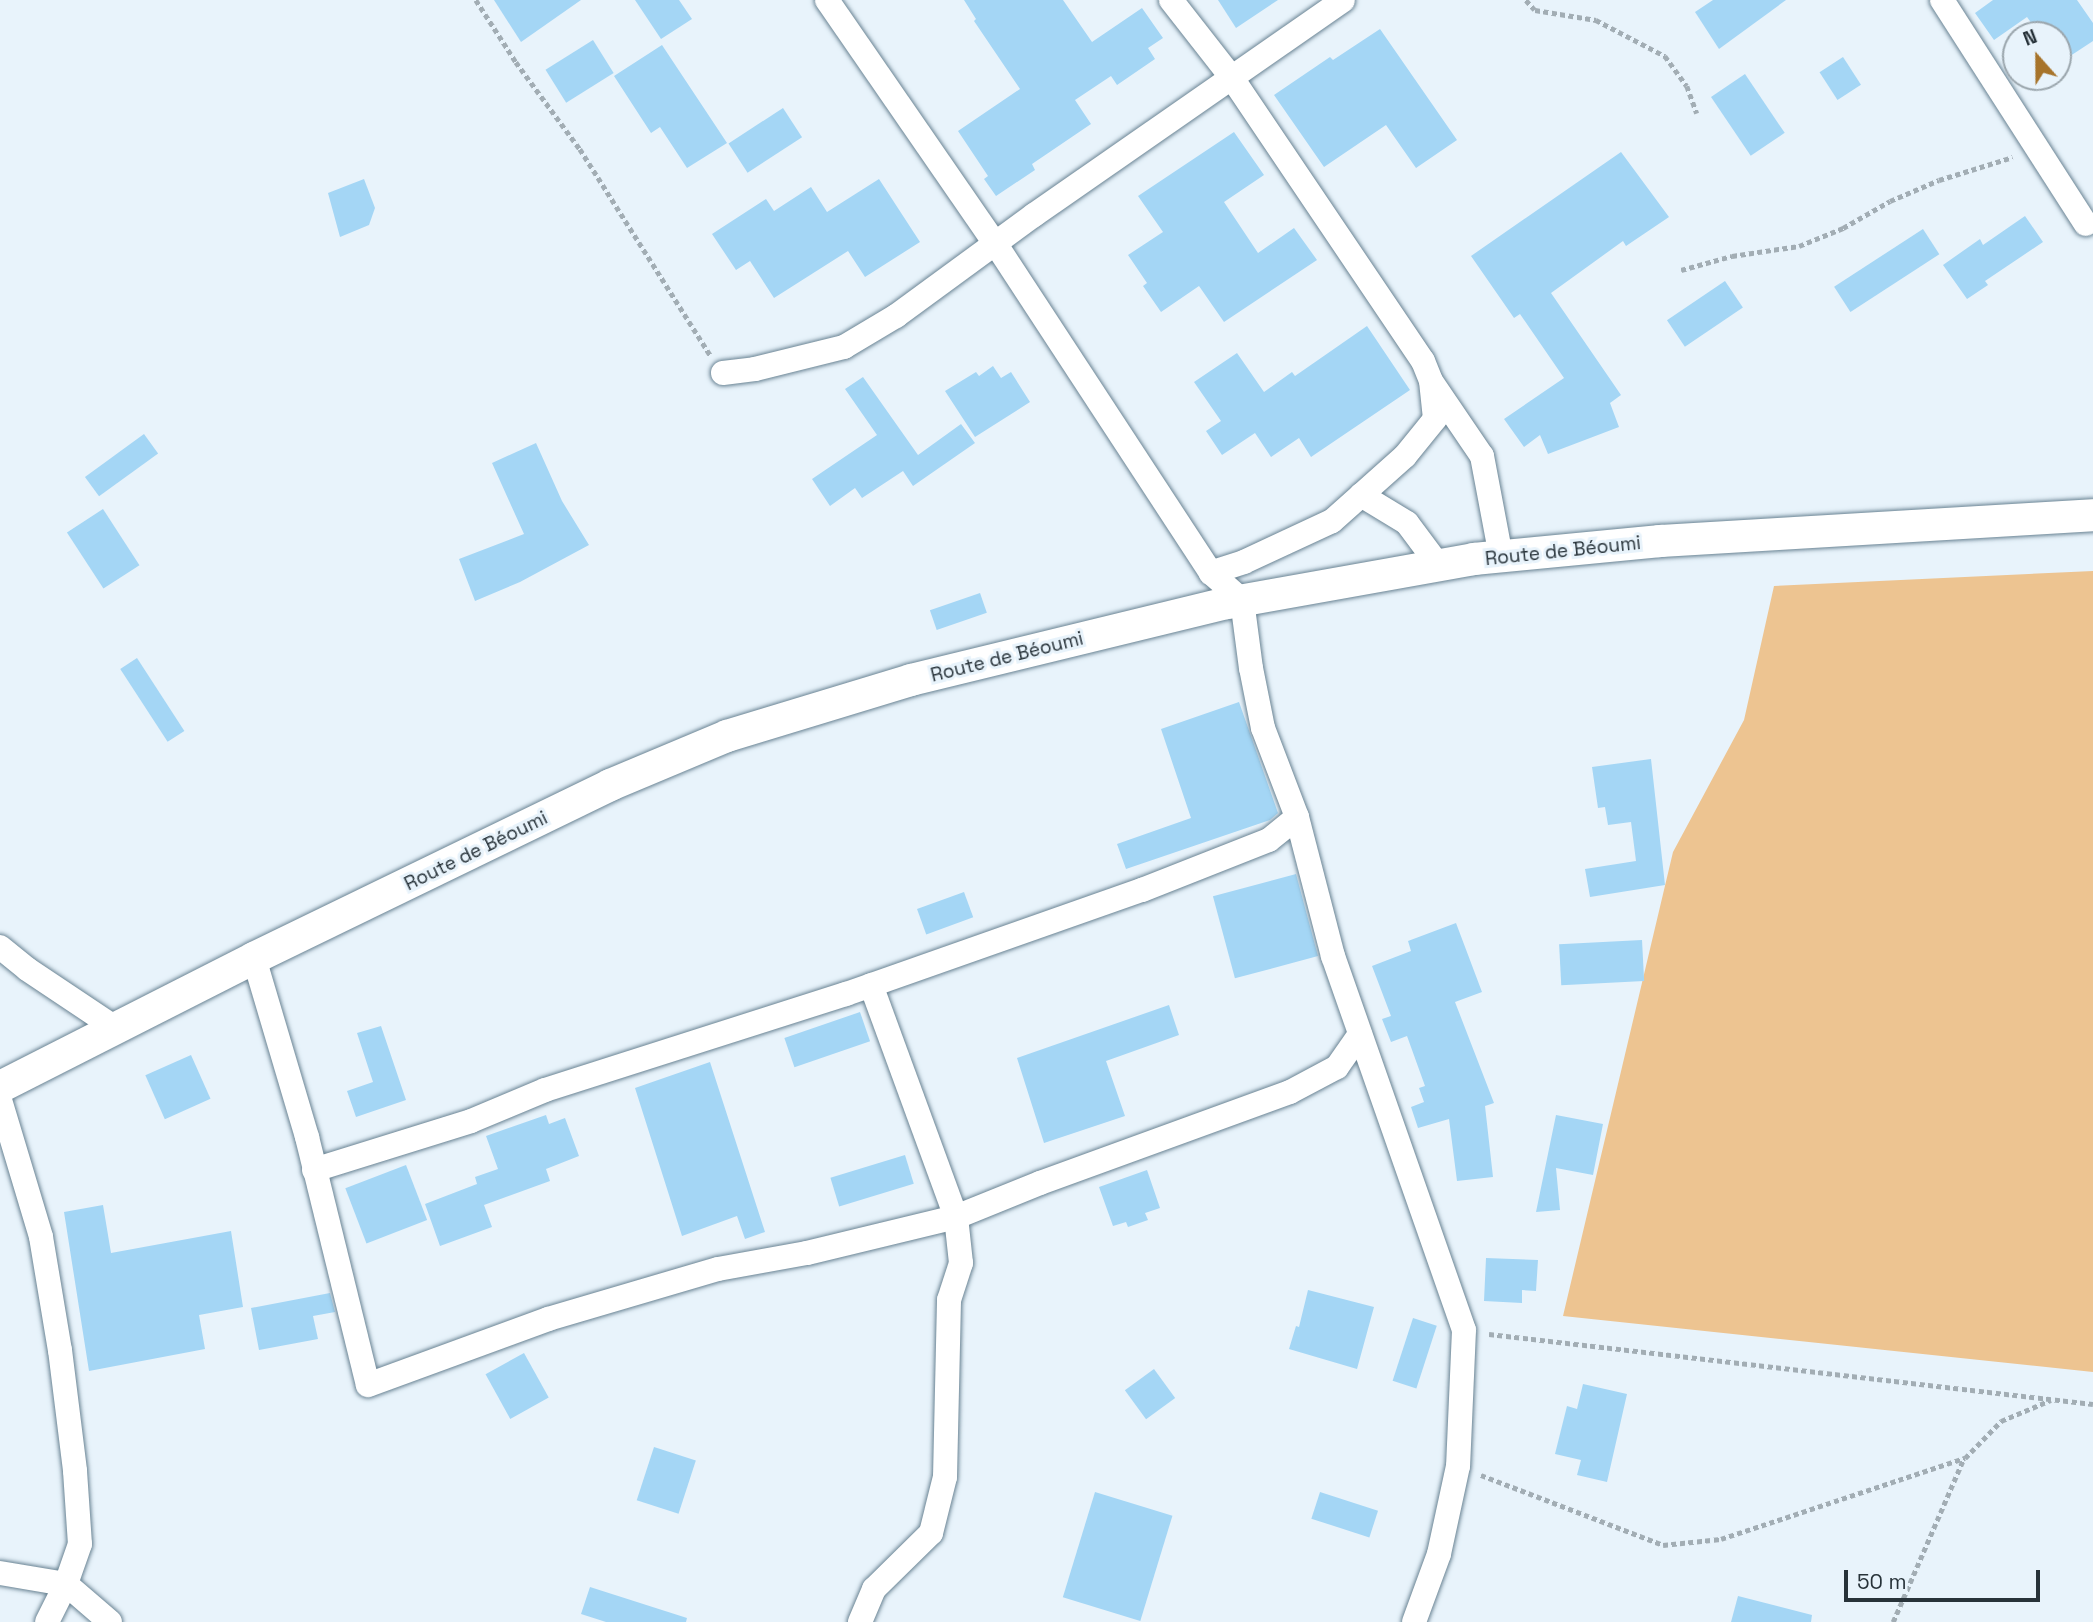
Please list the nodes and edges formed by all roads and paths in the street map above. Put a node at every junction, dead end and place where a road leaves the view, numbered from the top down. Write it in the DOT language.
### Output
graph roads {
  1 [pos="476,0"];
  2 [pos="827,0"];
  3 [pos="1171,0"];
  4 [pos="1343,0"];
  5 [pos="1525,0"];
  6 [pos="1942,0"];
  7 [pos="1232,78"];
  8 [pos="1697,113"];
  9 [pos="2037,150"];
  10 [pos="2086,224"];
  11 [pos="997,246"];
  12 [pos="1681,270"];
  13 [pos="723,373"];
  14 [pos="1431,381"];
  15 [pos="1361,495"];
  16 [pos="2093,515"];
  17 [pos="1501,557"];
  18 [pos="1439,566"];
  19 [pos="1212,573"];
  20 [pos="1242,600"];
  21 [pos="1297,817"];
  22 [pos="0,947"];
  23 [pos="254,958"];
  24 [pos="871,985"];
  25 [pos="117,1029"];
  26 [pos="1360,1034"];
  27 [pos="0,1087"];
  28 [pos="0,1100"];
  29 [pos="8,1164"];
  30 [pos="314,1170"];
  31 [pos="956,1217"];
  32 [pos="1464,1331"];
  33 [pos="2051,1400"];
  34 [pos="2093,1404"];
  35 [pos="1965,1458"];
  36 [pos="1458,1466"];
  37 [pos="0,1573"];
  38 [pos="66,1584"];
  39 [pos="47,1622"];
  40 [pos="110,1622"];
  41 [pos="860,1622"];
  42 [pos="1413,1622"];
  43 [pos="1893,1622"];
  1 -- 13 [label="path"];
  2 -- 11 [label="street"];
  3 -- 7 [label="street"];
  4 -- 7 [label="street"];
  5 -- 8 [label="path"];
  6 -- 9 [label="street"];
  7 -- 11 [label="street"];
  7 -- 14 [label="street"];
  9 -- 10 [label="street"];
  9 -- 12 [label="path"];
  11 -- 13 [label="street"];
  11 -- 19 [label="street"];
  14 -- 15 [label="street"];
  14 -- 17 [label="street"];
  15 -- 18 [label="street"];
  15 -- 19 [label="street"];
  16 -- 17 [label="main road, Route de Béoumi"];
  17 -- 18 [label="main road, Route de Béoumi"];
  18 -- 20 [label="main road, Route de Béoumi"];
  19 -- 20 [label="street"];
  20 -- 21 [label="street"];
  20 -- 23 [label="main road, Route de Béoumi"];
  21 -- 24 [label="street"];
  21 -- 26 [label="street"];
  22 -- 25 [label="street"];
  23 -- 25 [label="main road, Route de Béoumi"];
  23 -- 30 [label="street"];
  24 -- 30 [label="street"];
  24 -- 31 [label="street"];
  25 -- 27 [label="main road, Route de Béoumi"];
  26 -- 31 [label="street"];
  26 -- 32 [label="street"];
  28 -- 29 [label="street"];
  29 -- 38 [label="street"];
  30 -- 31 [label="street"];
  31 -- 41 [label="street"];
  32 -- 33 [label="path"];
  32 -- 36 [label="street"];
  33 -- 34 [label="path"];
  33 -- 35 [label="path"];
  35 -- 36 [label="path"];
  35 -- 43 [label="path"];
  36 -- 42 [label="street"];
  37 -- 38 [label="street"];
  38 -- 39 [label="street"];
  38 -- 40 [label="street"];
}
